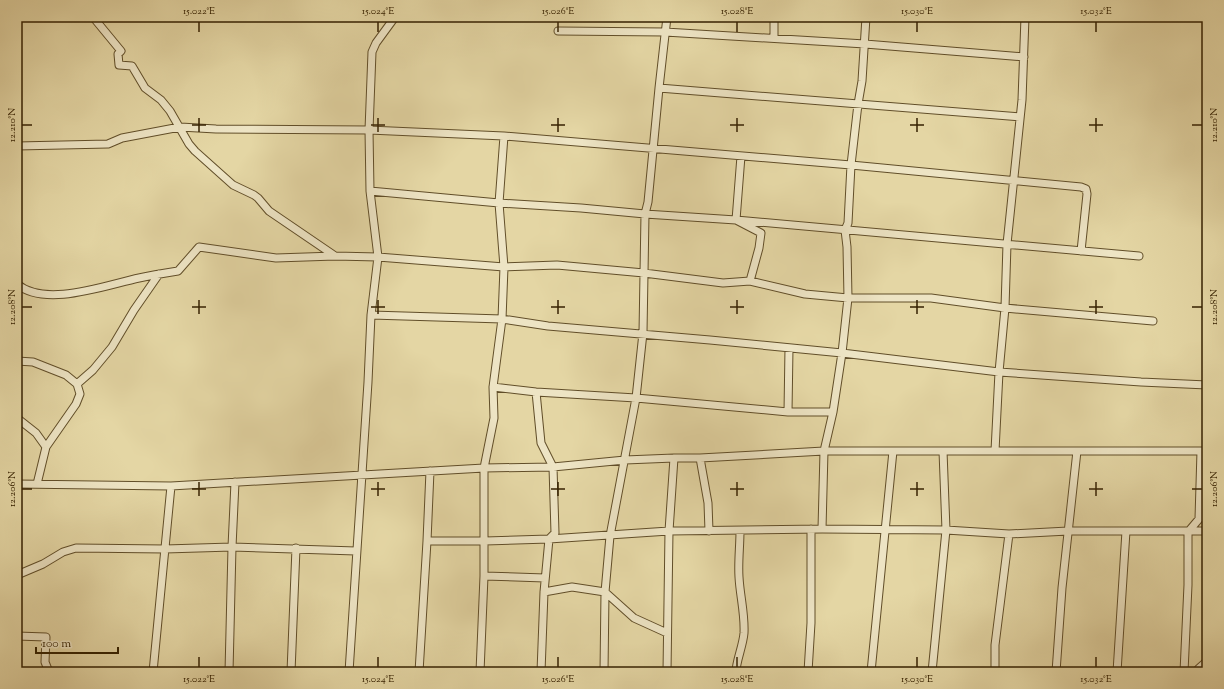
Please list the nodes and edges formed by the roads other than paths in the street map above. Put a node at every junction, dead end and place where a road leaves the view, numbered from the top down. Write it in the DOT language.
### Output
graph roads {
  1 [pos="93,17"];
  2 [pos="396,17"];
  3 [pos="667,17"];
  4 [pos="774,17"];
  5 [pos="866,17"];
  6 [pos="1025,17"];
  7 [pos="558,31"];
  8 [pos="665,32"];
  9 [pos="774,38"];
  10 [pos="865,44"];
  11 [pos="1024,57"];
  12 [pos="659,88"];
  13 [pos="858,104"];
  14 [pos="1020,117"];
  15 [pos="180,127"];
  16 [pos="369,130"];
  17 [pos="504,136"];
  18 [pos="17,146"];
  19 [pos="654,149"];
  20 [pos="741,156"];
  21 [pos="851,164"];
  22 [pos="1013,181"];
  23 [pos="370,190"];
  24 [pos="500,203"];
  25 [pos="645,214"];
  26 [pos="736,220"];
  27 [pos="845,230"];
  28 [pos="1007,244"];
  29 [pos="1081,251"];
  30 [pos="336,256"];
  31 [pos="1139,256"];
  32 [pos="378,257"];
  33 [pos="504,267"];
  34 [pos="644,273"];
  35 [pos="159,274"];
  36 [pos="750,281"];
  37 [pos="17,284"];
  38 [pos="848,298"];
  39 [pos="1005,308"];
  40 [pos="371,315"];
  41 [pos="502,319"];
  42 [pos="1153,320"];
  43 [pos="643,333"];
  44 [pos="789,348"];
  45 [pos="842,353"];
  46 [pos="17,361"];
  47 [pos="999,372"];
  48 [pos="77,384"];
  49 [pos="1207,385"];
  50 [pos="494,387"];
  51 [pos="536,392"];
  52 [pos="636,398"];
  53 [pos="788,412"];
  54 [pos="833,412"];
  55 [pos="17,418"];
  56 [pos="46,447"];
  57 [pos="824,451"];
  58 [pos="893,451"];
  59 [pos="943,451"];
  60 [pos="995,451"];
  61 [pos="1077,451"];
  62 [pos="1204,451"];
  63 [pos="674,458"];
  64 [pos="700,458"];
  65 [pos="625,460"];
  66 [pos="553,467"];
  67 [pos="484,468"];
  68 [pos="430,471"];
  69 [pos="361,475"];
  70 [pos="235,482"];
  71 [pos="17,484"];
  72 [pos="38,484"];
  73 [pos="170,486"];
  74 [pos="811,529"];
  75 [pos="822,529"];
  76 [pos="885,529"];
  77 [pos="946,530"];
  78 [pos="669,531"];
  79 [pos="709,531"];
  80 [pos="740,531"];
  81 [pos="1068,531"];
  82 [pos="1126,531"];
  83 [pos="1207,531"];
  84 [pos="1188,532"];
  85 [pos="1009,534"];
  86 [pos="610,536"];
  87 [pos="549,539"];
  88 [pos="427,541"];
  89 [pos="485,541"];
  90 [pos="232,547"];
  91 [pos="296,548"];
  92 [pos="165,549"];
  93 [pos="356,551"];
  94 [pos="17,575"];
  95 [pos="484,576"];
  96 [pos="545,578"];
  97 [pos="544,592"];
  98 [pos="605,592"];
  99 [pos="667,633"];
  100 [pos="17,636"];
  101 [pos="1207,661"];
  102 [pos="1198,669"];
  103 [pos="49,672"];
  104 [pos="153,672"];
  105 [pos="229,672"];
  106 [pos="291,672"];
  107 [pos="349,672"];
  108 [pos="419,672"];
  109 [pos="480,672"];
  110 [pos="541,672"];
  111 [pos="604,672"];
  112 [pos="667,672"];
  113 [pos="736,672"];
  114 [pos="808,672"];
  115 [pos="872,672"];
  116 [pos="932,672"];
  117 [pos="995,672"];
  118 [pos="1056,672"];
  119 [pos="1117,672"];
  120 [pos="1184,672"];
  1 -- 15 [label="street"];
  2 -- 16 [label="street"];
  3 -- 8 [label="street"];
  4 -- 9 [label="street"];
  5 -- 10 [label="street"];
  6 -- 11 [label="street"];
  7 -- 8 [label="street"];
  8 -- 9 [label="street"];
  8 -- 12 [label="street"];
  9 -- 10 [label="street"];
  10 -- 11 [label="street"];
  10 -- 13 [label="street"];
  11 -- 14 [label="street"];
  12 -- 13 [label="street"];
  12 -- 19 [label="street"];
  13 -- 14 [label="street"];
  13 -- 21 [label="street"];
  14 -- 22 [label="street"];
  15 -- 16 [label="street"];
  15 -- 18 [label="street"];
  15 -- 30 [label="street"];
  16 -- 17 [label="street"];
  16 -- 23 [label="street"];
  17 -- 19 [label="street"];
  17 -- 24 [label="street"];
  19 -- 20 [label="street"];
  19 -- 25 [label="street"];
  20 -- 21 [label="street"];
  20 -- 26 [label="street"];
  21 -- 22 [label="street"];
  21 -- 27 [label="street"];
  22 -- 28 [label="street"];
  22 -- 29 [label="street"];
  23 -- 24 [label="street"];
  23 -- 32 [label="street"];
  24 -- 25 [label="street"];
  24 -- 33 [label="street"];
  25 -- 26 [label="street"];
  25 -- 34 [label="street"];
  26 -- 27 [label="street"];
  26 -- 36 [label="street"];
  27 -- 28 [label="street"];
  27 -- 38 [label="street"];
  28 -- 29 [label="street"];
  28 -- 39 [label="street"];
  29 -- 31 [label="street"];
  30 -- 32 [label="street"];
  30 -- 35 [label="street"];
  32 -- 33 [label="street"];
  32 -- 40 [label="street"];
  33 -- 34 [label="street"];
  33 -- 41 [label="street"];
  34 -- 36 [label="street"];
  34 -- 43 [label="street"];
  35 -- 37 [label="street"];
  35 -- 48 [label="street"];
  36 -- 38 [label="street"];
  38 -- 39 [label="street"];
  38 -- 45 [label="street"];
  39 -- 42 [label="street"];
  39 -- 47 [label="street"];
  40 -- 41 [label="street"];
  40 -- 69 [label="street"];
  41 -- 43 [label="street"];
  41 -- 50 [label="street"];
  43 -- 44 [label="street"];
  43 -- 52 [label="street"];
  44 -- 45 [label="street"];
  44 -- 53 [label="street"];
  45 -- 47 [label="street"];
  45 -- 54 [label="street"];
  46 -- 48 [label="street"];
  47 -- 49 [label="street"];
  47 -- 60 [label="street"];
  48 -- 56 [label="street"];
  50 -- 51 [label="street"];
  50 -- 67 [label="street"];
  51 -- 52 [label="street"];
  51 -- 66 [label="street"];
  52 -- 53 [label="street"];
  52 -- 65 [label="street"];
  53 -- 54 [label="street"];
  54 -- 57 [label="street"];
  55 -- 56 [label="street"];
  56 -- 72 [label="street"];
  57 -- 58 [label="street"];
  57 -- 64 [label="street"];
  57 -- 75 [label="street"];
  58 -- 59 [label="street"];
  58 -- 76 [label="street"];
  59 -- 60 [label="street"];
  59 -- 77 [label="street"];
  60 -- 61 [label="street"];
  61 -- 62 [label="street"];
  61 -- 81 [label="street"];
  62 -- 84 [label="street"];
  63 -- 64 [label="street"];
  63 -- 65 [label="street"];
  63 -- 78 [label="street"];
  64 -- 79 [label="street"];
  65 -- 66 [label="street"];
  65 -- 86 [label="street"];
  66 -- 67 [label="street"];
  66 -- 87 [label="street"];
  67 -- 68 [label="street"];
  67 -- 89 [label="street"];
  68 -- 69 [label="street"];
  68 -- 88 [label="street"];
  69 -- 70 [label="street"];
  69 -- 93 [label="street"];
  70 -- 73 [label="street"];
  70 -- 90 [label="street"];
  71 -- 72 [label="street"];
  72 -- 73 [label="street"];
  73 -- 92 [label="street"];
  74 -- 75 [label="street"];
  74 -- 80 [label="street"];
  74 -- 114 [label="street"];
  75 -- 76 [label="street"];
  76 -- 77 [label="street"];
  76 -- 115 [label="street"];
  77 -- 85 [label="street"];
  77 -- 116 [label="street"];
  78 -- 79 [label="street"];
  78 -- 86 [label="street"];
  78 -- 99 [label="street"];
  79 -- 80 [label="street"];
  80 -- 113 [label="street"];
  81 -- 82 [label="street"];
  81 -- 85 [label="street"];
  81 -- 118 [label="street"];
  82 -- 84 [label="street"];
  82 -- 119 [label="street"];
  83 -- 84 [label="street"];
  84 -- 120 [label="street"];
  85 -- 117 [label="street"];
  86 -- 87 [label="street"];
  86 -- 98 [label="street"];
  87 -- 89 [label="street"];
  87 -- 96 [label="street"];
  88 -- 89 [label="street"];
  88 -- 108 [label="street"];
  89 -- 95 [label="street"];
  90 -- 91 [label="street"];
  90 -- 92 [label="street"];
  90 -- 105 [label="street"];
  91 -- 93 [label="street"];
  91 -- 106 [label="street"];
  92 -- 94 [label="street"];
  92 -- 104 [label="street"];
  93 -- 107 [label="street"];
  95 -- 96 [label="street"];
  95 -- 109 [label="street"];
  96 -- 97 [label="street"];
  97 -- 98 [label="street"];
  97 -- 110 [label="street"];
  98 -- 99 [label="street"];
  98 -- 111 [label="street"];
  99 -- 112 [label="street"];
  100 -- 103 [label="street"];
  101 -- 102 [label="street"];
}
